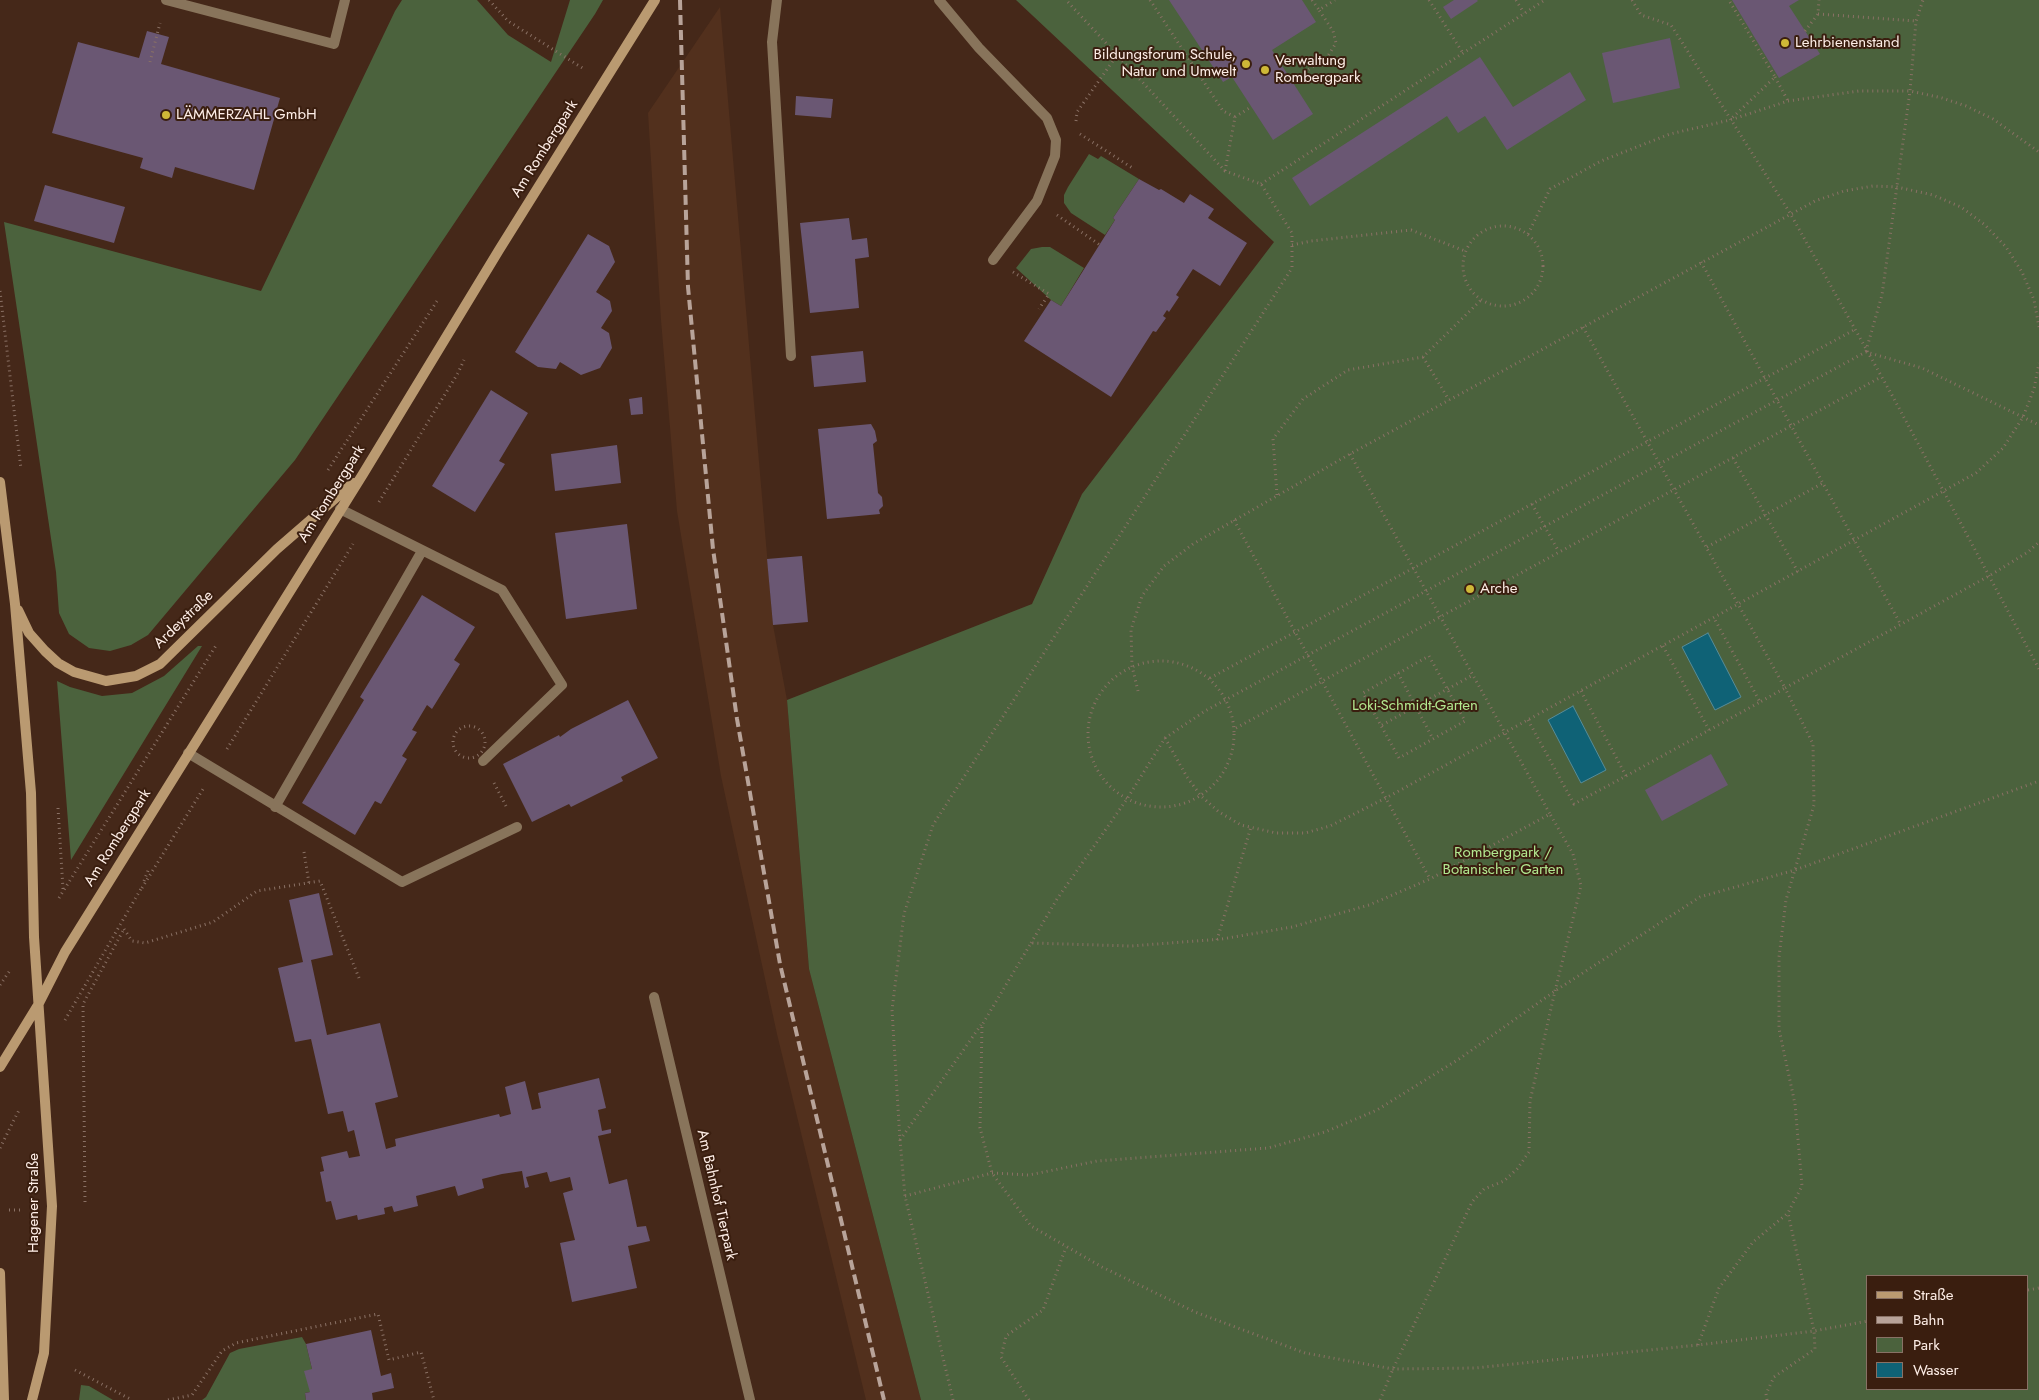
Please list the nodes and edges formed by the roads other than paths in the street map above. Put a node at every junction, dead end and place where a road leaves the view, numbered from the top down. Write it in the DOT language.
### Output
graph roads {
  1 [pos="166,0"];
  2 [pos="345,0"];
  3 [pos="655,0"];
  4 [pos="776,0"];
  5 [pos="939,0"];
  6 [pos="993,260"];
  7 [pos="791,356"];
  8 [pos="363,474"];
  9 [pos="0,482"];
  10 [pos="340,509"];
  11 [pos="422,551"];
  12 [pos="15,604"];
  13 [pos="188,753"];
  14 [pos="482,758"];
  15 [pos="275,807"];
  16 [pos="517,826"];
  17 [pos="654,997"];
  18 [pos="38,1005"];
  19 [pos="0,1067"];
  20 [pos="0,1273"];
  21 [pos="4,1400"];
  22 [pos="32,1400"];
  23 [pos="750,1400"];
  1 -- 2 [label="street"];
  3 -- 8 [label="main road, Am Rombergpark"];
  4 -- 7 [label="street"];
  5 -- 6 [label="street"];
  8 -- 10 [label="main road, Am Rombergpark"];
  8 -- 12 [label="main road, Ardeystraße"];
  9 -- 12 [label="main road, Ardeystraße"];
  10 -- 11 [label="street"];
  10 -- 13 [label="main road, Am Rombergpark"];
  11 -- 14 [label="street"];
  11 -- 15 [label="street"];
  12 -- 18 [label="main road, Ardeystraße"];
  13 -- 15 [label="street"];
  13 -- 18 [label="main road, Am Rombergpark"];
  15 -- 16 [label="street"];
  17 -- 23 [label="street, Am Bahnhof Tierpark"];
  18 -- 19 [label="main road, Am Rombergpark"];
  18 -- 22 [label="main road, Hagener Straße"];
  20 -- 21 [label="main road"];
}
